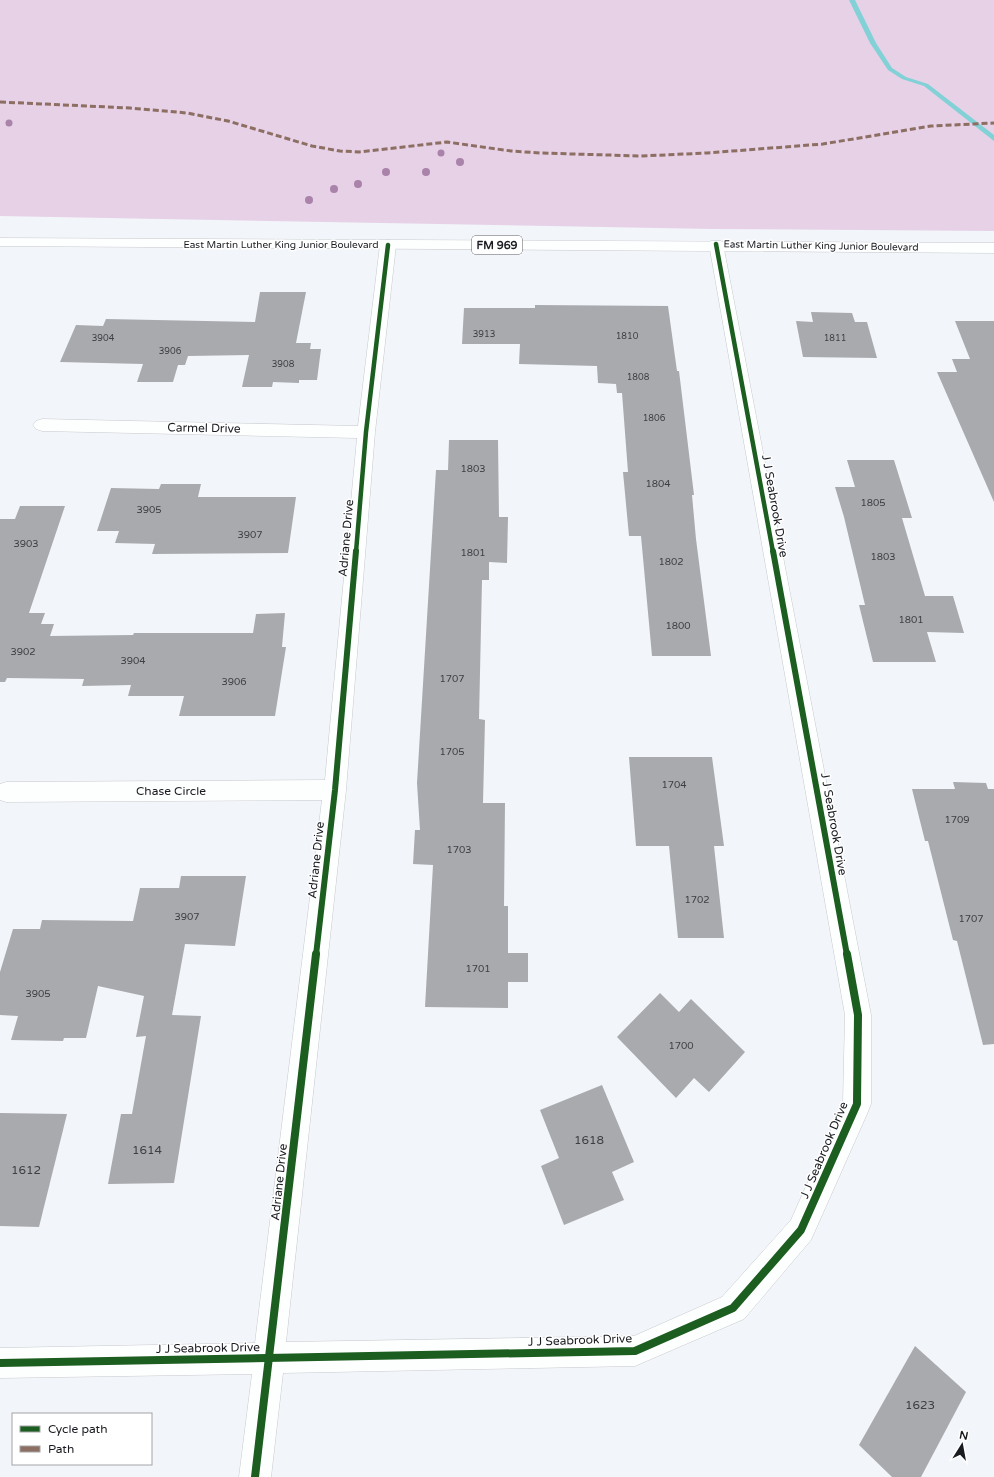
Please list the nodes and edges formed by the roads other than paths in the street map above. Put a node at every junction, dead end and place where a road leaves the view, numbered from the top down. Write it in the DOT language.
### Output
graph roads {
  1 [pos="0,242"];
  2 [pos="716,244"];
  3 [pos="388,245"];
  4 [pos="994,248"];
  5 [pos="42,425"];
  6 [pos="366,432"];
  7 [pos="335,790"];
  8 [pos="6,792"];
  9 [pos="270,1358"];
  10 [pos="0,1363"];
  11 [pos="255,1477"];
  1 -- 3 [label="street, East Martin Luther King Junior Boulevard / FM 969"];
  2 -- 3 [label="street, East Martin Luther King Junior Boulevard / FM 969"];
  2 -- 4 [label="street, East Martin Luther King Junior Boulevard / FM 969"];
  2 -- 9 [label="street, J J Seabrook Drive"];
  3 -- 6 [label="street, Adriane Drive"];
  5 -- 6 [label="street, Carmel Drive"];
  6 -- 7 [label="street, Adriane Drive"];
  7 -- 8 [label="street, Chase Circle"];
  7 -- 9 [label="street, Adriane Drive"];
  9 -- 10 [label="street, J J Seabrook Drive"];
  9 -- 11 [label="street, Adriane Drive"];
}
